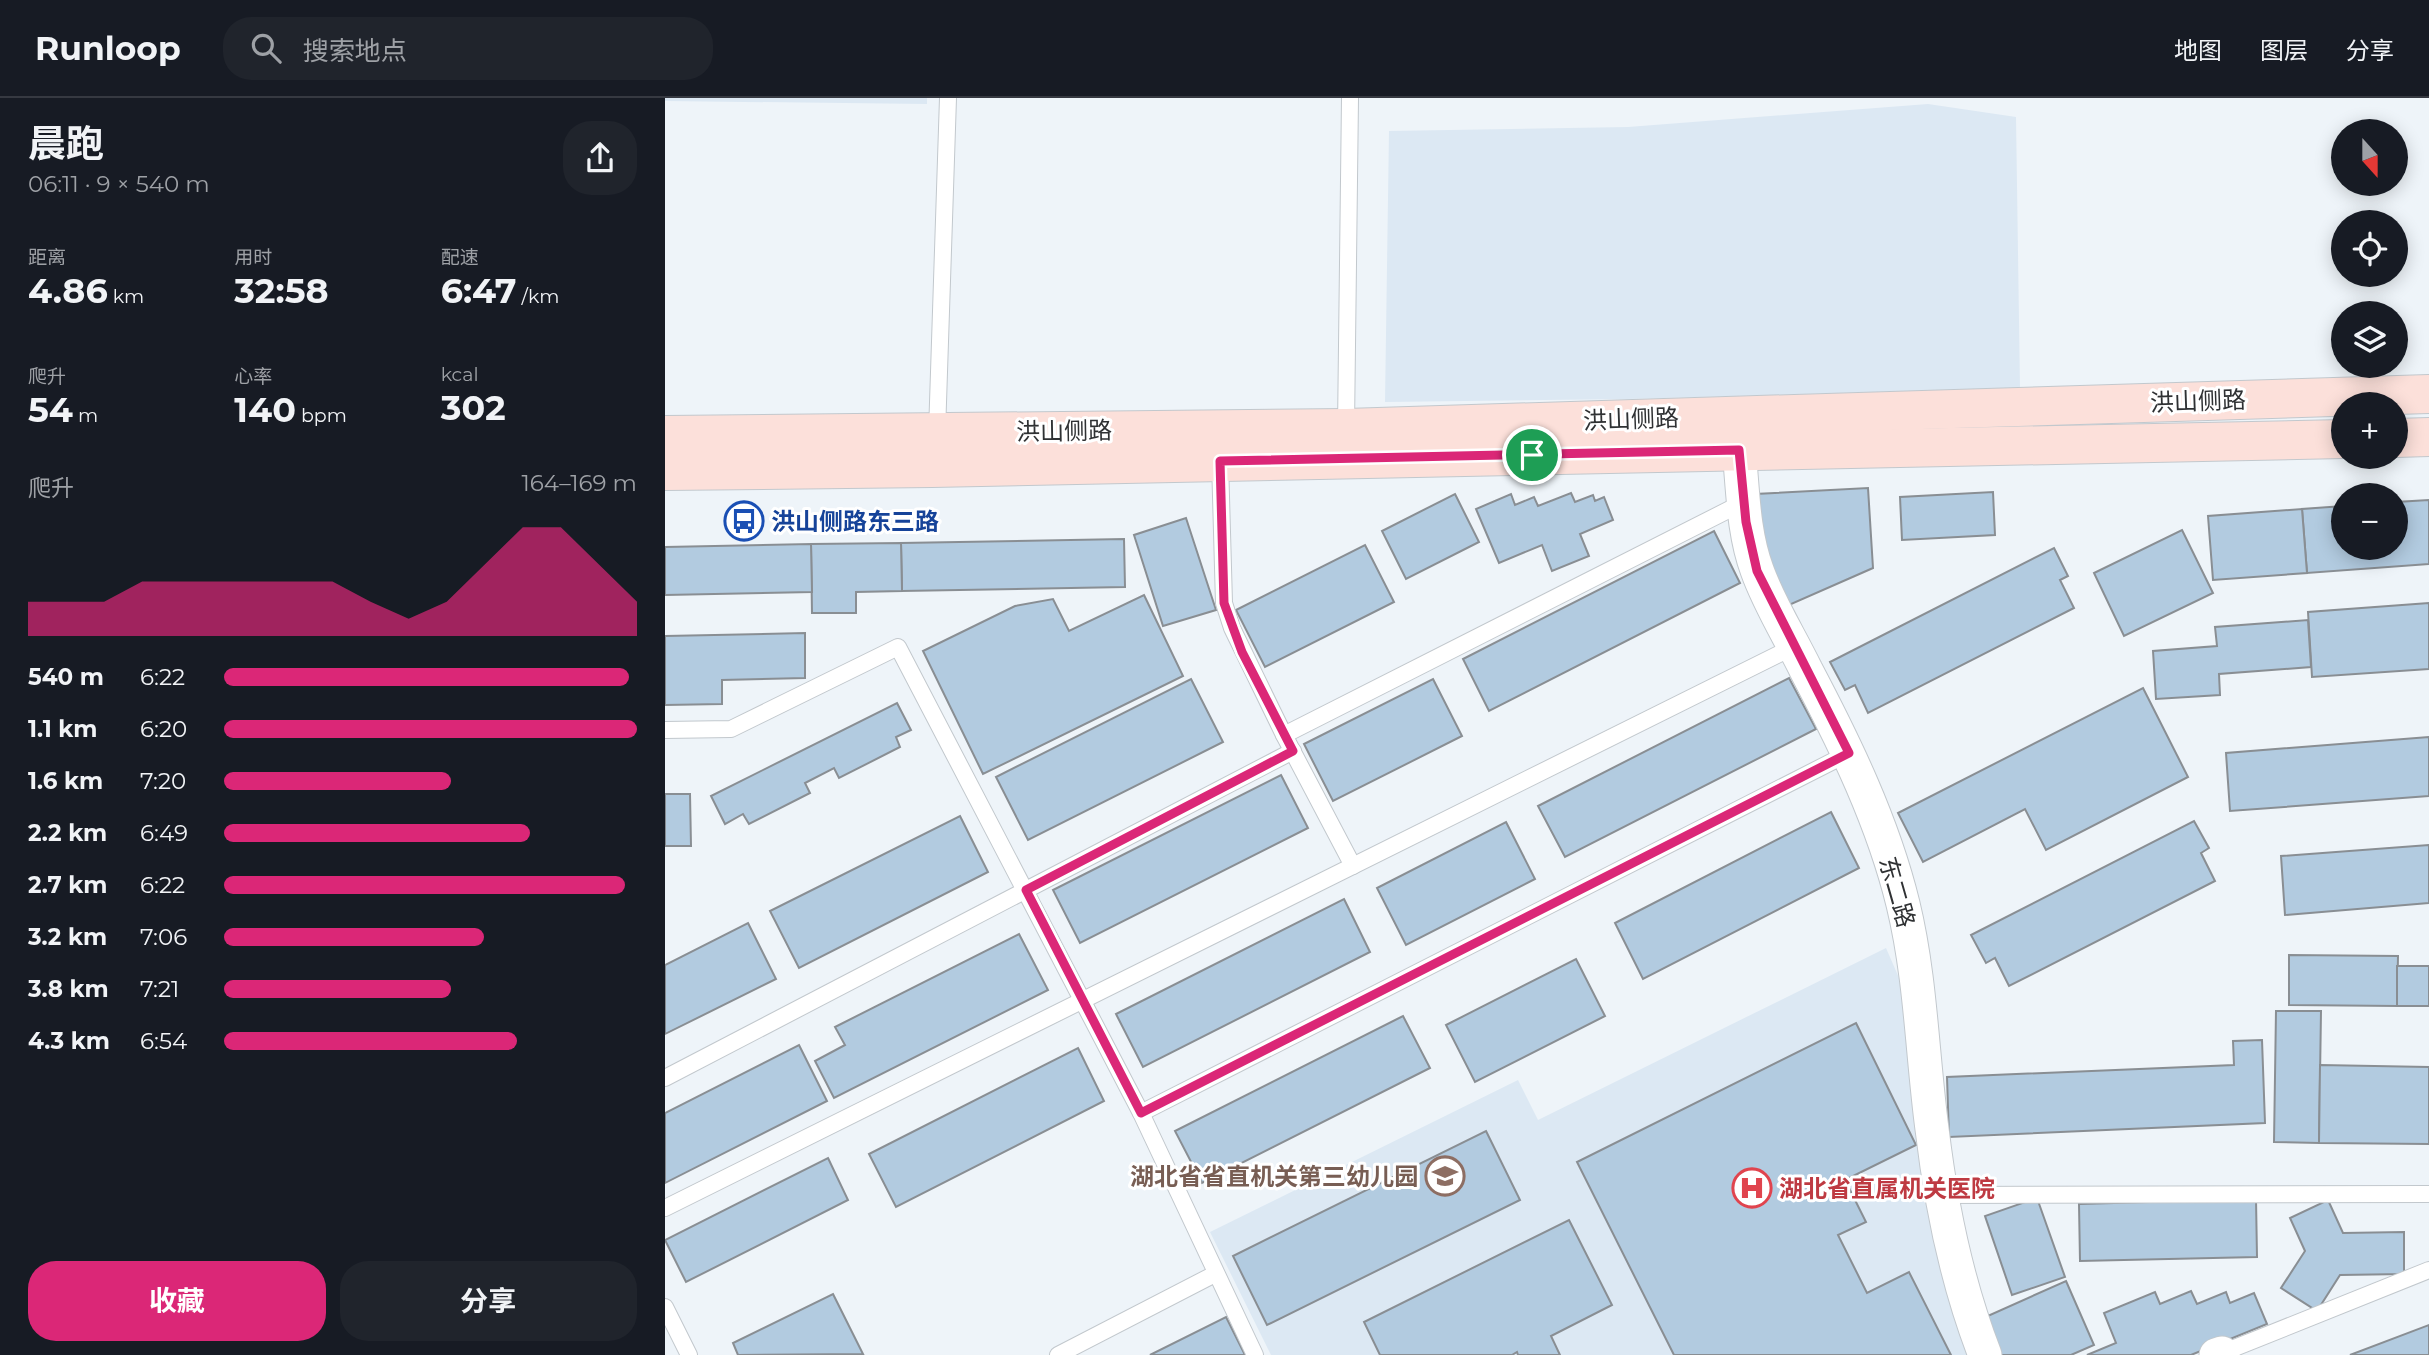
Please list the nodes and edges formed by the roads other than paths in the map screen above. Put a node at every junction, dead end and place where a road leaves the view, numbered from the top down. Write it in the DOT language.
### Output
graph roads {
  1 [pos="948,98"];
  2 [pos="1350,98"];
  3 [pos="2429,394"];
  4 [pos="1346,428"];
  5 [pos="937,433"];
  6 [pos="665,435"];
  7 [pos="2429,437"];
  8 [pos="2408,438"];
  9 [pos="2331,439"];
  10 [pos="1739,450"];
  11 [pos="1220,461"];
  12 [pos="665,471"];
  13 [pos="1744,502"];
  14 [pos="1794,646"];
  15 [pos="665,730"];
  16 [pos="1284,735"];
  17 [pos="1293,751"];
  18 [pos="1849,753"];
  19 [pos="1353,866"];
  20 [pos="1026,890"];
  21 [pos="1083,1001"];
  22 [pos="665,1078"];
  23 [pos="1141,1113"];
  24 [pos="2429,1194"];
  25 [pos="1942,1195"];
  26 [pos="665,1208"];
  27 [pos="2429,1270"];
  28 [pos="1215,1274"];
  29 [pos="665,1307"];
  30 [pos="2220,1354"];
  31 [pos="689,1355"];
  32 [pos="1058,1355"];
  33 [pos="1255,1355"];
  34 [pos="1985,1355"];
  1 -- 5 [label="lane"];
  2 -- 4 [label="lane"];
  3 -- 4 [label="main road, 洪山侧路"];
  4 -- 5 [label="main road, 洪山侧路"];
  5 -- 6 [label="main road, 洪山侧路"];
  7 -- 8 [label="main road"];
  9 -- 10 [label="main road, 洪山侧路"];
  10 -- 11 [label="main road, 洪山侧路"];
  10 -- 13 [label="street, 东二路"];
  11 -- 12 [label="main road, 洪山侧路"];
  11 -- 16 [label="lane"];
  13 -- 14 [label="street, 东二路"];
  13 -- 16 [label="lane"];
  14 -- 18 [label="street, 东二路"];
  14 -- 19 [label="lane"];
  15 -- 20 [label="lane"];
  16 -- 17 [label="lane"];
  17 -- 19 [label="lane"];
  17 -- 20 [label="lane"];
  18 -- 23 [label="lane"];
  18 -- 25 [label="street, 东二路"];
  19 -- 21 [label="lane"];
  20 -- 21 [label="lane"];
  20 -- 22 [label="lane"];
  21 -- 23 [label="lane"];
  21 -- 26 [label="lane"];
  23 -- 28 [label="lane"];
  24 -- 25 [label="lane"];
  25 -- 34 [label="street, 东二路"];
  27 -- 30 [label="lane"];
  28 -- 32 [label="lane"];
  28 -- 33 [label="lane"];
  29 -- 31 [label="lane"];
}
